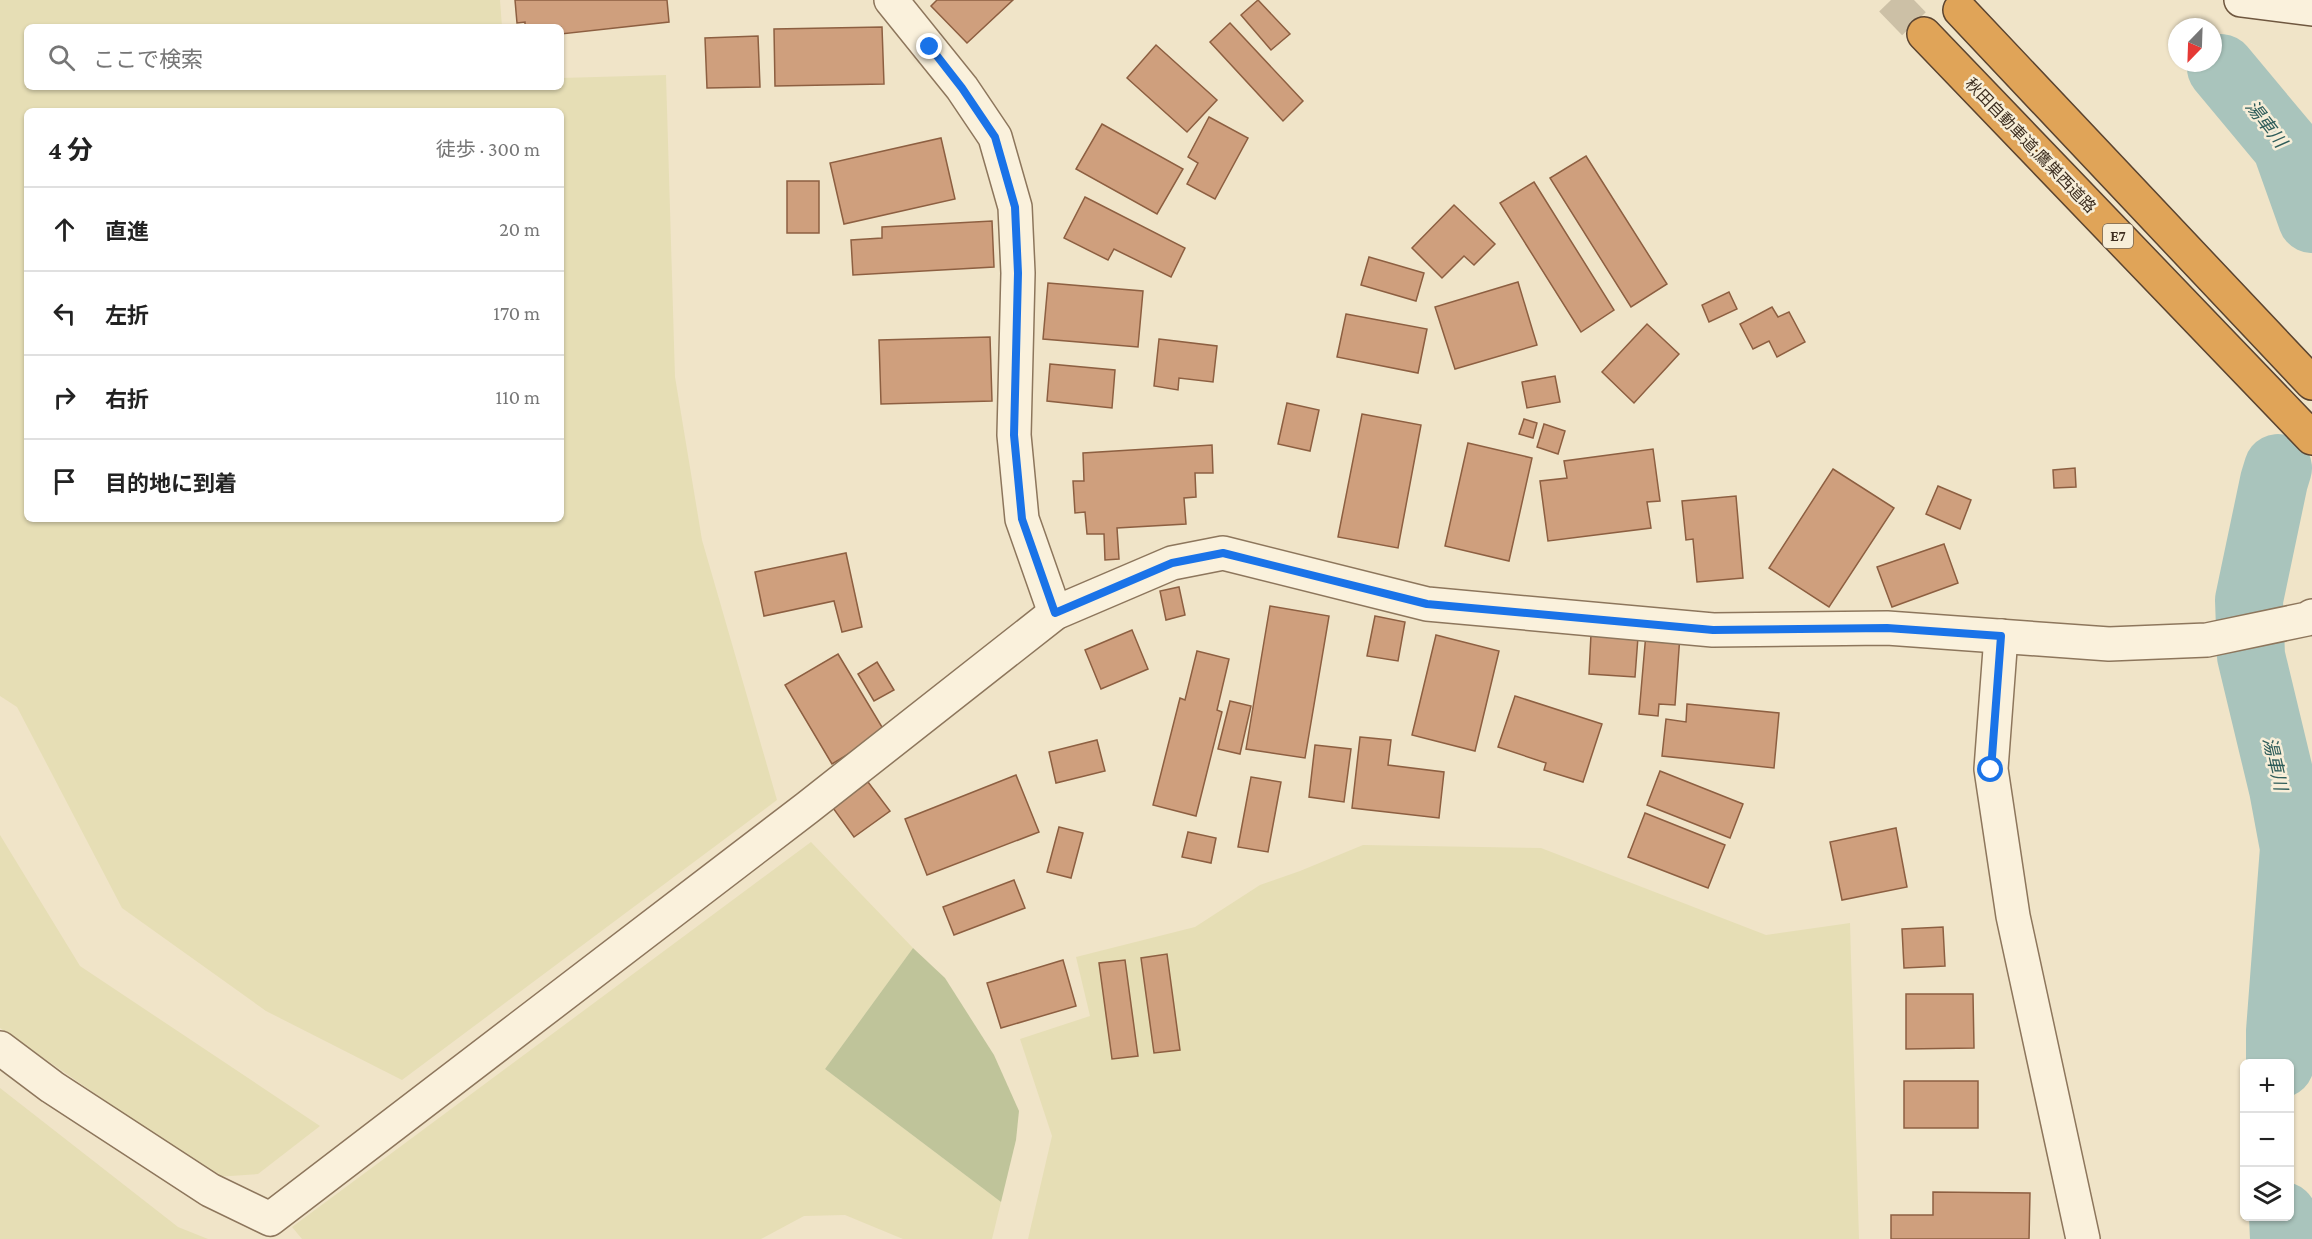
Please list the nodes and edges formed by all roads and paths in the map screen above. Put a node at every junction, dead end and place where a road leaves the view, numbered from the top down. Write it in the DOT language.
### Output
graph roads {
  1 [pos="891,0"];
  2 [pos="2241,0"];
  3 [pos="1960,9"];
  4 [pos="2312,9"];
  5 [pos="1924,34"];
  6 [pos="2312,383"];
  7 [pos="2312,438"];
  8 [pos="1055,613"];
  9 [pos="2310,618"];
  10 [pos="2001,636"];
  11 [pos="0,1048"];
  12 [pos="2083,1239"];
  1 -- 8 [label="street"];
  2 -- 4 [label="street"];
  3 -- 6 [label="highway, E7"];
  5 -- 7 [label="highway, 秋田自動車道;鷹巣西道路 / E7"];
  8 -- 10 [label="street"];
  8 -- 11 [label="street"];
  9 -- 10 [label="street"];
  10 -- 12 [label="street"];
}
